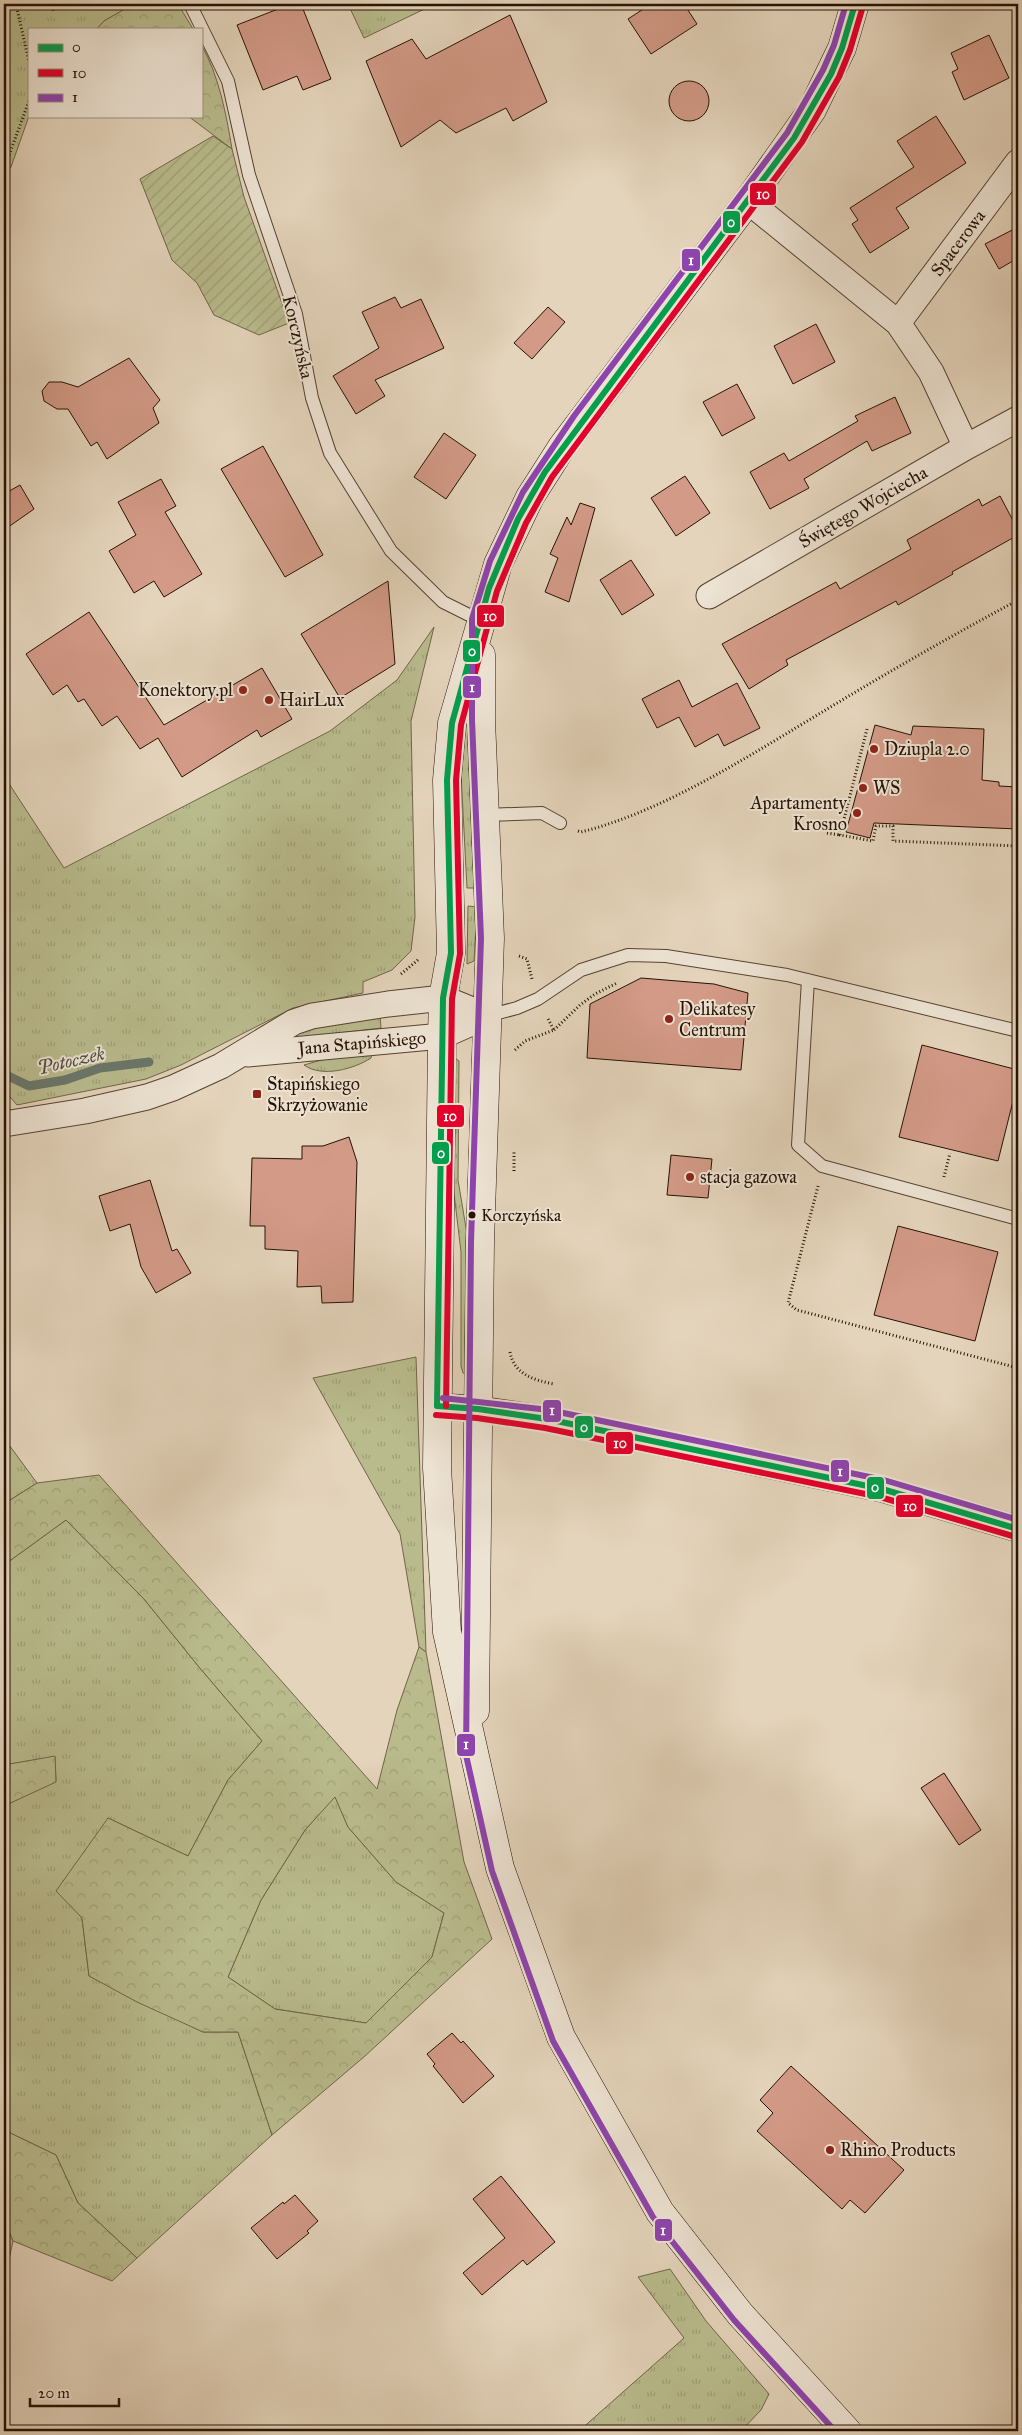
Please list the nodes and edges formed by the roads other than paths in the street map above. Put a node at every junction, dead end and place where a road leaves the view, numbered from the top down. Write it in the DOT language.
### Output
graph roads {
  1 [pos="190,4"];
  2 [pos="855,4"];
  3 [pos="202,28"];
  4 [pos="202,28"];
  5 [pos="1018,162"];
  6 [pos="748,201"];
  7 [pos="898,323"];
  8 [pos="1018,419"];
  9 [pos="966,447"];
  10 [pos="709,596"];
  11 [pos="481,621"];
  12 [pos="485,815"];
  13 [pos="560,823"];
  14 [pos="808,980"];
  15 [pos="443,998"];
  16 [pos="487,1016"];
  17 [pos="1018,1031"];
  18 [pos="442,1036"];
  19 [pos="243,1054"];
  20 [pos="4,1124"];
  21 [pos="1018,1219"];
  22 [pos="437,1406"];
  23 [pos="478,1409"];
  24 [pos="1018,1529"];
  25 [pos="475,1755"];
  26 [pos="847,2431"];
  1 -- 3 [label="lane, Korczyńska"];
  2 -- 6 [label="main road"];
  4 -- 11 [label="lane, Korczyńska"];
  5 -- 7 [label="street, Spacerowa"];
  6 -- 7 [label="street"];
  6 -- 11 [label="main road"];
  7 -- 9 [label="street"];
  8 -- 9 [label="street, Świętego Wojciecha"];
  9 -- 10 [label="street, Świętego Wojciecha"];
  11 -- 12 [label="main road"];
  11 -- 15 [label="main road"];
  12 -- 13 [label="lane"];
  12 -- 16 [label="main road"];
  14 -- 16 [label="lane"];
  14 -- 17 [label="lane"];
  14 -- 21 [label="lane"];
  15 -- 16 [label="street, Jana Stapińskiego"];
  15 -- 18 [label="main road"];
  15 -- 19 [label="street, Jana Stapińskiego"];
  16 -- 18 [label="street, Jana Stapińskiego"];
  16 -- 23 [label="main road"];
  18 -- 19 [label="street, Jana Stapińskiego"];
  18 -- 22 [label="main road"];
  19 -- 20 [label="street, Jana Stapińskiego"];
  22 -- 23 [label="street"];
  22 -- 25 [label="main road"];
  23 -- 24 [label="street"];
  23 -- 25 [label="main road"];
  25 -- 26 [label="main road"];
}
